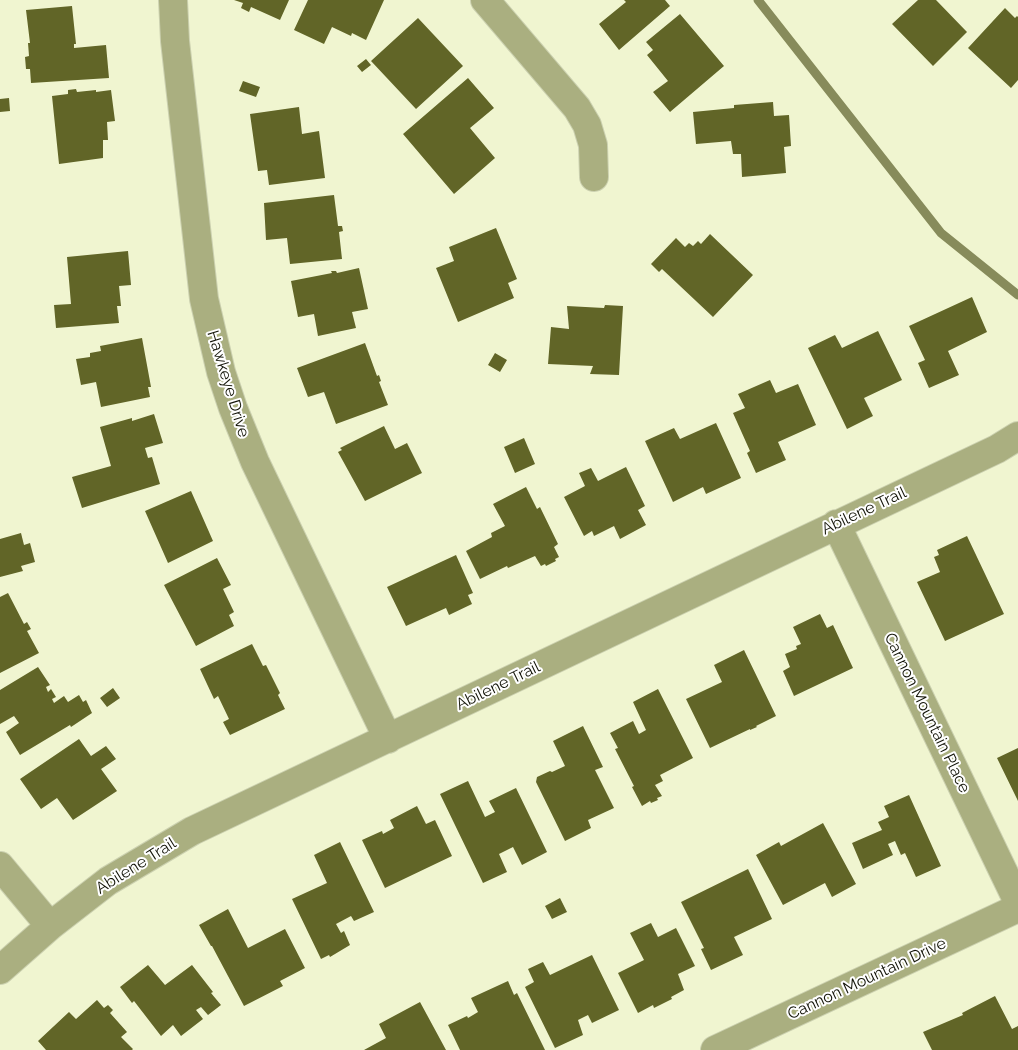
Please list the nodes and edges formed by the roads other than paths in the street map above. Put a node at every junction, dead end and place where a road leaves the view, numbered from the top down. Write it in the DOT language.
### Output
graph roads {
  1 [pos="173,0"];
  2 [pos="485,0"];
  3 [pos="594,177"];
  4 [pos="1018,436"];
  5 [pos="836,524"];
  6 [pos="388,739"];
  7 [pos="0,866"];
  8 [pos="1018,902"];
  9 [pos="1018,908"];
  10 [pos="50,926"];
  11 [pos="0,970"];
  12 [pos="715,1050"];
  1 -- 6 [label="street, Hawkeye Drive"];
  2 -- 3 [label="street"];
  4 -- 5 [label="street, Abilene Trail"];
  5 -- 6 [label="street, Abilene Trail"];
  5 -- 8 [label="street, Cannon Mountain Place"];
  6 -- 10 [label="street, Abilene Trail"];
  7 -- 10 [label="street"];
  9 -- 12 [label="street, Cannon Mountain Drive"];
  10 -- 11 [label="street, Abilene Trail"];
}
